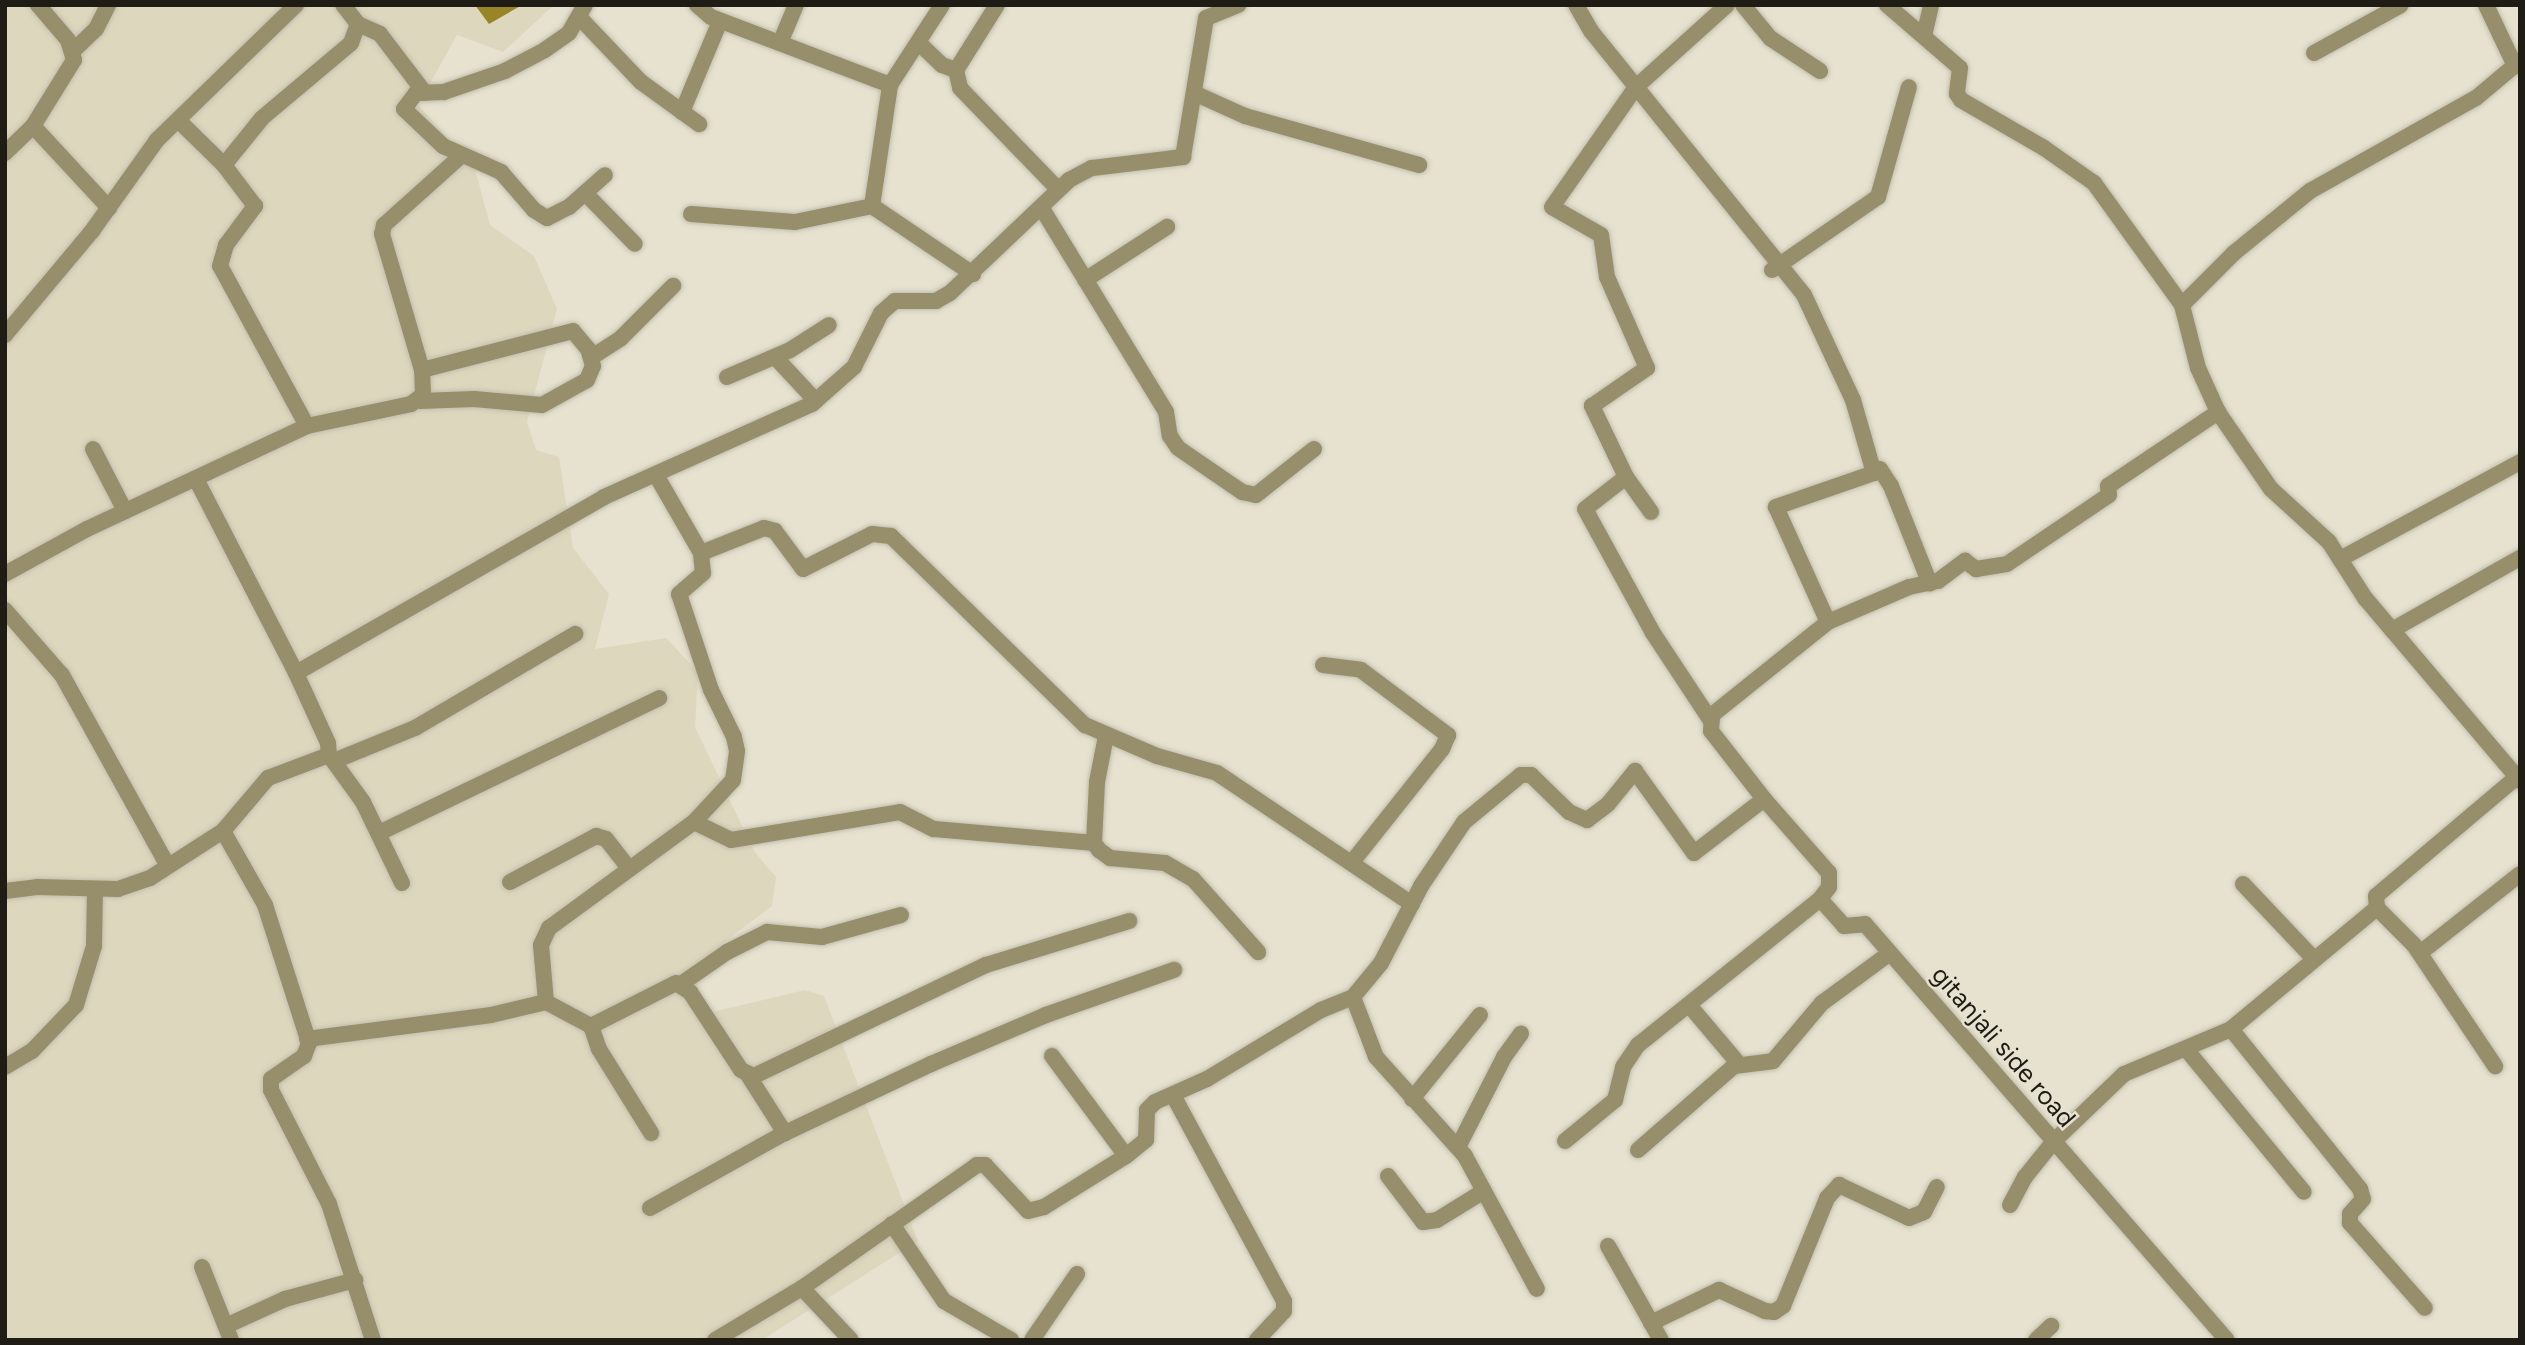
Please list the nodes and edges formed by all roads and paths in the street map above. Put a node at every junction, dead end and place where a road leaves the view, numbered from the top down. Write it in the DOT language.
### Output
graph roads {
  1 [pos="38,5"];
  2 [pos="108,5"];
  3 [pos="296,5"];
  4 [pos="344,5"];
  5 [pos="697,5"];
  6 [pos="796,5"];
  7 [pos="942,5"];
  8 [pos="997,5"];
  9 [pos="1237,5"];
  10 [pos="1576,5"];
  11 [pos="1727,5"];
  12 [pos="1743,5"];
  13 [pos="1886,5"];
  14 [pos="1931,5"];
  15 [pos="2401,5"];
  16 [pos="2486,5"];
  17 [pos="582,11"];
  18 [pos="720,20"];
  19 [pos="358,24"];
  20 [pos="1924,36"];
  21 [pos="780,43"];
  22 [pos="920,44"];
  23 [pos="74,50"];
  24 [pos="2314,53"];
  25 [pos="2517,63"];
  26 [pos="956,70"];
  27 [pos="1819,71"];
  28 [pos="890,85"];
  29 [pos="1636,87"];
  30 [pos="1909,87"];
  31 [pos="425,93"];
  32 [pos="1194,93"];
  33 [pos="682,112"];
  34 [pos="178,120"];
  35 [pos="699,124"];
  36 [pos="33,126"];
  37 [pos="5,153"];
  38 [pos="461,156"];
  39 [pos="224,165"];
  40 [pos="1419,165"];
  41 [pos="604,175"];
  42 [pos="1058,189"];
  43 [pos="585,193"];
  44 [pos="872,206"];
  45 [pos="1041,207"];
  46 [pos="109,208"];
  47 [pos="691,214"];
  48 [pos="1167,227"];
  49 [pos="635,244"];
  50 [pos="1776,268"];
  51 [pos="973,274"];
  52 [pos="1086,280"];
  53 [pos="673,286"];
  54 [pos="2182,305"];
  55 [pos="829,325"];
  56 [pos="5,335"];
  57 [pos="592,357"];
  58 [pos="775,357"];
  59 [pos="422,370"];
  60 [pos="727,377"];
  61 [pos="420,401"];
  62 [pos="816,401"];
  63 [pos="2218,412"];
  64 [pos="307,426"];
  65 [pos="93,449"];
  66 [pos="1314,449"];
  67 [pos="2520,463"];
  68 [pos="1874,473"];
  69 [pos="656,475"];
  70 [pos="1626,477"];
  71 [pos="196,478"];
  72 [pos="125,511"];
  73 [pos="1651,513"];
  74 [pos="701,553"];
  75 [pos="2520,558"];
  76 [pos="2340,559"];
  77 [pos="5,574"];
  78 [pos="1930,584"];
  79 [pos="5,610"];
  80 [pos="1828,622"];
  81 [pos="2392,630"];
  82 [pos="575,634"];
  83 [pos="1323,665"];
  84 [pos="296,673"];
  85 [pos="659,698"];
  86 [pos="1712,721"];
  87 [pos="1106,736"];
  88 [pos="331,758"];
  89 [pos="2518,779"];
  90 [pos="1764,799"];
  91 [pos="694,822"];
  92 [pos="223,831"];
  93 [pos="379,833"];
  94 [pos="1094,842"];
  95 [pos="1352,862"];
  96 [pos="168,866"];
  97 [pos="628,867"];
  98 [pos="2520,874"];
  99 [pos="510,882"];
  100 [pos="402,883"];
  101 [pos="2243,884"];
  102 [pos="5,891"];
  103 [pos="95,891"];
  104 [pos="1820,899"];
  105 [pos="1412,904"];
  106 [pos="2377,908"];
  107 [pos="901,915"];
  108 [pos="1129,921"];
  109 [pos="1258,952"];
  110 [pos="1890,953"];
  111 [pos="2420,953"];
  112 [pos="2314,958"];
  113 [pos="1174,970"];
  114 [pos="681,984"];
  115 [pos="1353,997"];
  116 [pos="547,1002"];
  117 [pos="1689,1005"];
  118 [pos="1480,1015"];
  119 [pos="591,1026"];
  120 [pos="2231,1029"];
  121 [pos="1521,1034"];
  122 [pos="307,1039"];
  123 [pos="2186,1049"];
  124 [pos="1052,1056"];
  125 [pos="1738,1063"];
  126 [pos="2495,1066"];
  127 [pos="5,1067"];
  128 [pos="748,1075"];
  129 [pos="1173,1095"];
  130 [pos="1412,1099"];
  131 [pos="651,1133"];
  132 [pos="785,1133"];
  133 [pos="1565,1141"];
  134 [pos="2053,1142"];
  135 [pos="1458,1147"];
  136 [pos="1638,1150"];
  137 [pos="1126,1156"];
  138 [pos="1388,1176"];
  139 [pos="1937,1187"];
  140 [pos="1484,1191"];
  141 [pos="2304,1192"];
  142 [pos="2010,1205"];
  143 [pos="650,1208"];
  144 [pos="892,1224"];
  145 [pos="1608,1245"];
  146 [pos="202,1267"];
  147 [pos="1077,1274"];
  148 [pos="355,1280"];
  149 [pos="802,1288"];
  150 [pos="1537,1289"];
  151 [pos="2425,1308"];
  152 [pos="1651,1323"];
  153 [pos="2051,1326"];
  154 [pos="229,1333"];
  155 [pos="373,1340"];
  156 [pos="715,1340"];
  157 [pos="851,1340"];
  158 [pos="1011,1340"];
  159 [pos="1032,1340"];
  160 [pos="1257,1340"];
  161 [pos="1661,1340"];
  162 [pos="2036,1340"];
  163 [pos="2227,1340"];
  1 -- 23 [label="street"];
  2 -- 23 [label="street"];
  3 -- 34 [label="street"];
  4 -- 19 [label="street"];
  5 -- 18 [label="street"];
  6 -- 21 [label="street"];
  7 -- 22 [label="street"];
  8 -- 26 [label="street"];
  9 -- 32 [label="street"];
  10 -- 29 [label="street"];
  11 -- 29 [label="street"];
  12 -- 27 [label="street"];
  13 -- 20 [label="street"];
  14 -- 20 [label="street"];
  15 -- 24 [label="street"];
  16 -- 25 [label="street"];
  17 -- 31 [label="street"];
  17 -- 33 [label="street"];
  18 -- 21 [label="street"];
  18 -- 33 [label="street"];
  19 -- 31 [label="street"];
  19 -- 39 [label="street"];
  20 -- 54 [label="street"];
  21 -- 28 [label="street"];
  22 -- 26 [label="street"];
  22 -- 28 [label="street"];
  23 -- 36 [label="street"];
  25 -- 54 [label="street"];
  26 -- 42 [label="street"];
  28 -- 44 [label="street"];
  29 -- 50 [label="street"];
  29 -- 70 [label="street"];
  30 -- 50 [label="street"];
  31 -- 38 [label="street"];
  32 -- 40 [label="street"];
  32 -- 42 [label="street"];
  33 -- 35 [label="street"];
  34 -- 39 [label="street"];
  34 -- 46 [label="street"];
  36 -- 37 [label="street"];
  36 -- 46 [label="street"];
  38 -- 43 [label="street"];
  38 -- 59 [label="street"];
  39 -- 64 [label="street"];
  41 -- 43 [label="street"];
  42 -- 45 [label="street"];
  43 -- 49 [label="street"];
  44 -- 47 [label="street"];
  44 -- 51 [label="street"];
  45 -- 51 [label="street"];
  45 -- 52 [label="street"];
  46 -- 56 [label="street"];
  48 -- 52 [label="street"];
  50 -- 68 [label="street"];
  51 -- 62 [label="street"];
  52 -- 66 [label="street"];
  53 -- 57 [label="street"];
  54 -- 63 [label="street"];
  55 -- 58 [label="street"];
  57 -- 59 [label="street"];
  57 -- 61 [label="street"];
  58 -- 60 [label="street"];
  58 -- 62 [label="street"];
  59 -- 61 [label="street"];
  61 -- 64 [label="street"];
  62 -- 69 [label="street"];
  63 -- 76 [label="street"];
  63 -- 78 [label="street"];
  64 -- 71 [label="street"];
  65 -- 72 [label="street"];
  67 -- 76 [label="street"];
  68 -- 78 [label="street"];
  68 -- 80 [label="street"];
  69 -- 74 [label="street"];
  69 -- 84 [label="street"];
  70 -- 73 [label="street"];
  70 -- 86 [label="street"];
  71 -- 72 [label="street"];
  71 -- 84 [label="street"];
  72 -- 77 [label="street"];
  74 -- 87 [label="street"];
  74 -- 91 [label="street"];
  75 -- 81 [label="street"];
  76 -- 81 [label="street"];
  78 -- 80 [label="street"];
  79 -- 96 [label="street"];
  80 -- 86 [label="street"];
  81 -- 89 [label="street"];
  82 -- 88 [label="street"];
  83 -- 95 [label="street"];
  84 -- 88 [label="street"];
  85 -- 93 [label="street"];
  86 -- 90 [label="street"];
  87 -- 94 [label="street"];
  87 -- 95 [label="street"];
  88 -- 92 [label="street"];
  88 -- 93 [label="street"];
  89 -- 106 [label="street"];
  90 -- 104 [label="street"];
  90 -- 105 [label="street"];
  91 -- 94 [label="street"];
  91 -- 97 [label="street"];
  92 -- 96 [label="street"];
  92 -- 122 [label="street"];
  93 -- 100 [label="street"];
  94 -- 109 [label="street"];
  95 -- 105 [label="street"];
  96 -- 103 [label="street"];
  97 -- 99 [label="street"];
  97 -- 116 [label="street"];
  98 -- 111 [label="street"];
  101 -- 112 [label="street"];
  102 -- 103 [label="street"];
  103 -- 127 [label="street"];
  104 -- 110 [label="street, gitanjali side road"];
  104 -- 117 [label="street"];
  105 -- 115 [label="street"];
  106 -- 111 [label="street"];
  106 -- 112 [label="street"];
  107 -- 114 [label="street"];
  108 -- 128 [label="street"];
  110 -- 125 [label="street"];
  110 -- 134 [label="street, gitanjali side road"];
  111 -- 126 [label="street"];
  112 -- 120 [label="street"];
  113 -- 132 [label="street"];
  114 -- 119 [label="street"];
  114 -- 128 [label="street"];
  115 -- 129 [label="street"];
  115 -- 130 [label="street"];
  116 -- 119 [label="street"];
  116 -- 122 [label="street"];
  117 -- 125 [label="street"];
  117 -- 133 [label="street"];
  118 -- 130 [label="street"];
  119 -- 131 [label="street"];
  120 -- 123 [label="street"];
  120 -- 151 [label="street"];
  121 -- 135 [label="street"];
  122 -- 148 [label="street"];
  123 -- 134 [label="street"];
  123 -- 141 [label="street"];
  124 -- 137 [label="street"];
  125 -- 136 [label="street"];
  128 -- 132 [label="street"];
  129 -- 137 [label="street"];
  129 -- 160 [label="street"];
  130 -- 135 [label="street"];
  132 -- 143 [label="street"];
  134 -- 142 [label="street"];
  134 -- 163 [label="street, gitanjali side road"];
  135 -- 140 [label="street"];
  137 -- 144 [label="street"];
  138 -- 140 [label="street"];
  139 -- 152 [label="street"];
  140 -- 150 [label="street"];
  144 -- 149 [label="street"];
  144 -- 158 [label="street"];
  145 -- 152 [label="street"];
  146 -- 154 [label="street"];
  147 -- 159 [label="street"];
  148 -- 154 [label="street"];
  148 -- 155 [label="street"];
  149 -- 156 [label="street"];
  149 -- 157 [label="street"];
  152 -- 161 [label="street"];
  153 -- 162 [label="street"];
}
